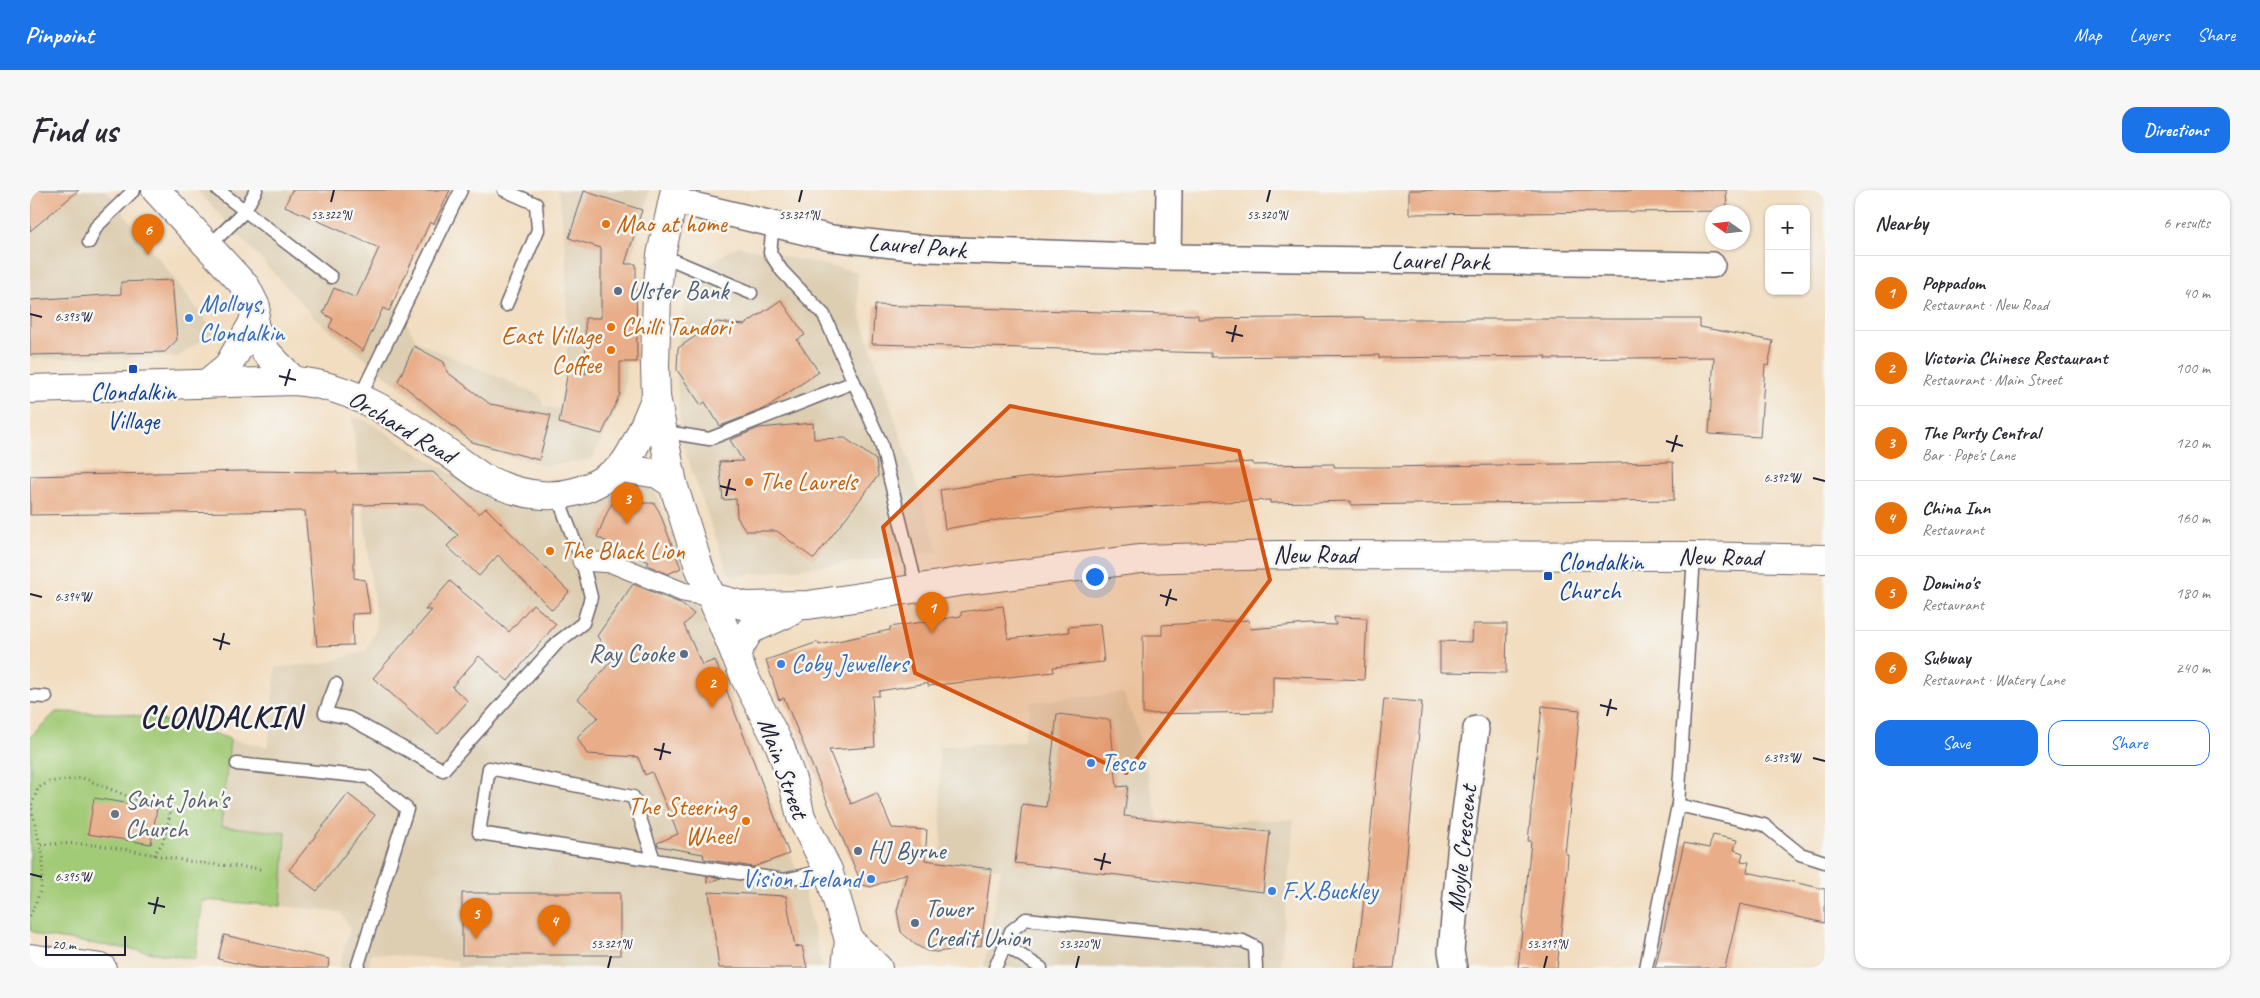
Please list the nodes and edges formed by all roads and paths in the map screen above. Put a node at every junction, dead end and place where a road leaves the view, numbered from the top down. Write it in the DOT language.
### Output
graph roads {
  1 [pos="134,190"];
  2 [pos="156,190"];
  3 [pos="218,190"];
  4 [pos="256,190"];
  5 [pos="461,190"];
  6 [pos="504,190"];
  7 [pos="1169,190"];
  8 [pos="673,195"];
  9 [pos="244,212"];
  10 [pos="774,224"];
  11 [pos="89,242"];
  12 [pos="208,247"];
  13 [pos="661,255"];
  14 [pos="1168,257"];
  15 [pos="1712,264"];
  16 [pos="330,277"];
  17 [pos="751,293"];
  18 [pos="506,304"];
  19 [pos="253,323"];
  20 [pos="294,381"];
  21 [pos="854,382"];
  22 [pos="206,384"];
  23 [pos="30,388"];
  24 [pos="360,397"];
  25 [pos="654,430"];
  26 [pos="621,468"];
  27 [pos="673,484"];
  28 [pos="557,496"];
  29 [pos="1694,556"];
  30 [pos="1825,559"];
  31 [pos="582,561"];
  32 [pos="917,588"];
  33 [pos="808,605"];
  34 [pos="715,608"];
  35 [pos="735,655"];
  36 [pos="336,684"];
  37 [pos="30,696"];
  38 [pos="46,697"];
  39 [pos="1476,730"];
  40 [pos="237,764"];
  41 [pos="1678,804"];
  42 [pos="41,844"];
  43 [pos="154,855"];
  44 [pos="654,860"];
  45 [pos="1825,862"];
  46 [pos="261,868"];
  47 [pos="828,870"];
  48 [pos="30,916"];
  49 [pos="849,940"];
  50 [pos="1005,946"];
  51 [pos="30,958"];
  52 [pos="102,968"];
  53 [pos="357,968"];
  54 [pos="846,968"];
  55 [pos="878,968"];
  56 [pos="995,968"];
  57 [pos="1041,968"];
  58 [pos="1256,968"];
  59 [pos="1454,968"];
  60 [pos="1646,968"];
  1 -- 11 [label="lane"];
  2 -- 12 [label="street"];
  3 -- 9 [label="lane"];
  4 -- 9 [label="lane"];
  5 -- 24 [label="lane"];
  6 -- 18 [label="lane"];
  7 -- 14 [label="street"];
  8 -- 10 [label="street, Laurel Park"];
  8 -- 13 [label="street"];
  9 -- 12 [label="lane"];
  9 -- 16 [label="lane"];
  10 -- 14 [label="street, Laurel Park"];
  10 -- 21 [label="lane"];
  12 -- 19 [label="street"];
  13 -- 17 [label="lane"];
  13 -- 25 [label="street, Orchard Road"];
  14 -- 15 [label="street, Laurel Park"];
  19 -- 20 [label="street"];
  19 -- 22 [label="street"];
  20 -- 22 [label="street, Orchard Road"];
  20 -- 24 [label="street, Orchard Road"];
  21 -- 25 [label="lane"];
  21 -- 32 [label="lane"];
  22 -- 23 [label="street, Orchard Road"];
  24 -- 28 [label="street, Orchard Road"];
  25 -- 26 [label="street, Orchard Road"];
  25 -- 27 [label="street, Main Street"];
  26 -- 27 [label="street"];
  26 -- 28 [label="street, Orchard Road"];
  27 -- 34 [label="street, Main Street"];
  28 -- 31 [label="lane"];
  29 -- 30 [label="street, New Road"];
  29 -- 32 [label="street, New Road"];
  29 -- 41 [label="lane"];
  31 -- 34 [label="street"];
  31 -- 36 [label="lane"];
  32 -- 33 [label="street, New Road"];
  33 -- 34 [label="street, New Road"];
  33 -- 35 [label="street, New Road"];
  34 -- 35 [label="street, Main Street"];
  35 -- 47 [label="street, Main Street"];
  37 -- 38 [label="lane"];
  39 -- 59 [label="street, Moyle Crescent"];
  40 -- 53 [label="lane"];
  41 -- 45 [label="lane"];
  41 -- 60 [label="lane"];
  42 -- 43 [label="path"];
  42 -- 43 [label="path"];
  42 -- 48 [label="path"];
  43 -- 46 [label="path"];
  44 -- 44 [label="lane"];
  44 -- 47 [label="lane"];
  47 -- 49 [label="street, Main Street"];
  49 -- 54 [label="street, Main Street"];
  49 -- 55 [label="street, Main Street"];
  50 -- 56 [label="lane"];
  50 -- 57 [label="lane"];
  50 -- 58 [label="lane"];
  51 -- 52 [label="street"];
}
